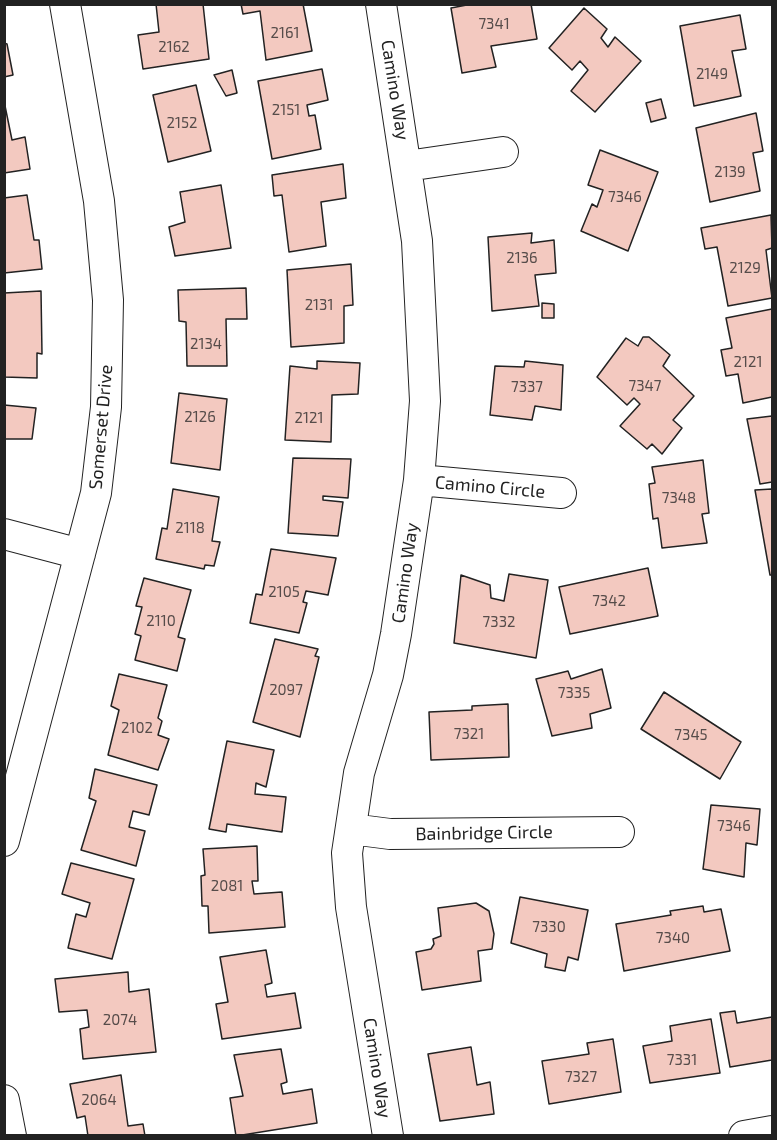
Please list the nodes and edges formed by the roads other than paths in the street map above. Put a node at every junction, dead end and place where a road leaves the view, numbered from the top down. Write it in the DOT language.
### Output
graph roads {
  1 [pos="64,4"];
  2 [pos="381,4"];
  3 [pos="503,152"];
  4 [pos="407,166"];
  5 [pos="419,480"];
  6 [pos="561,494"];
  7 [pos="4,534"];
  8 [pos="80,554"];
  9 [pos="351,829"];
  10 [pos="619,832"];
  11 [pos="4,841"];
  12 [pos="772,1131"];
  13 [pos="388,1136"];
  14 [pos="744,1136"];
  1 -- 8 [label="street, Somerset Drive"];
  2 -- 4 [label="street, Camino Way"];
  3 -- 4 [label="street"];
  4 -- 5 [label="street, Camino Way"];
  5 -- 6 [label="street, Camino Circle"];
  5 -- 9 [label="street, Camino Way"];
  7 -- 8 [label="street"];
  8 -- 11 [label="street, Somerset Drive"];
  9 -- 10 [label="street, Bainbridge Circle"];
  9 -- 13 [label="street, Camino Way"];
  12 -- 14 [label="street"];
}
